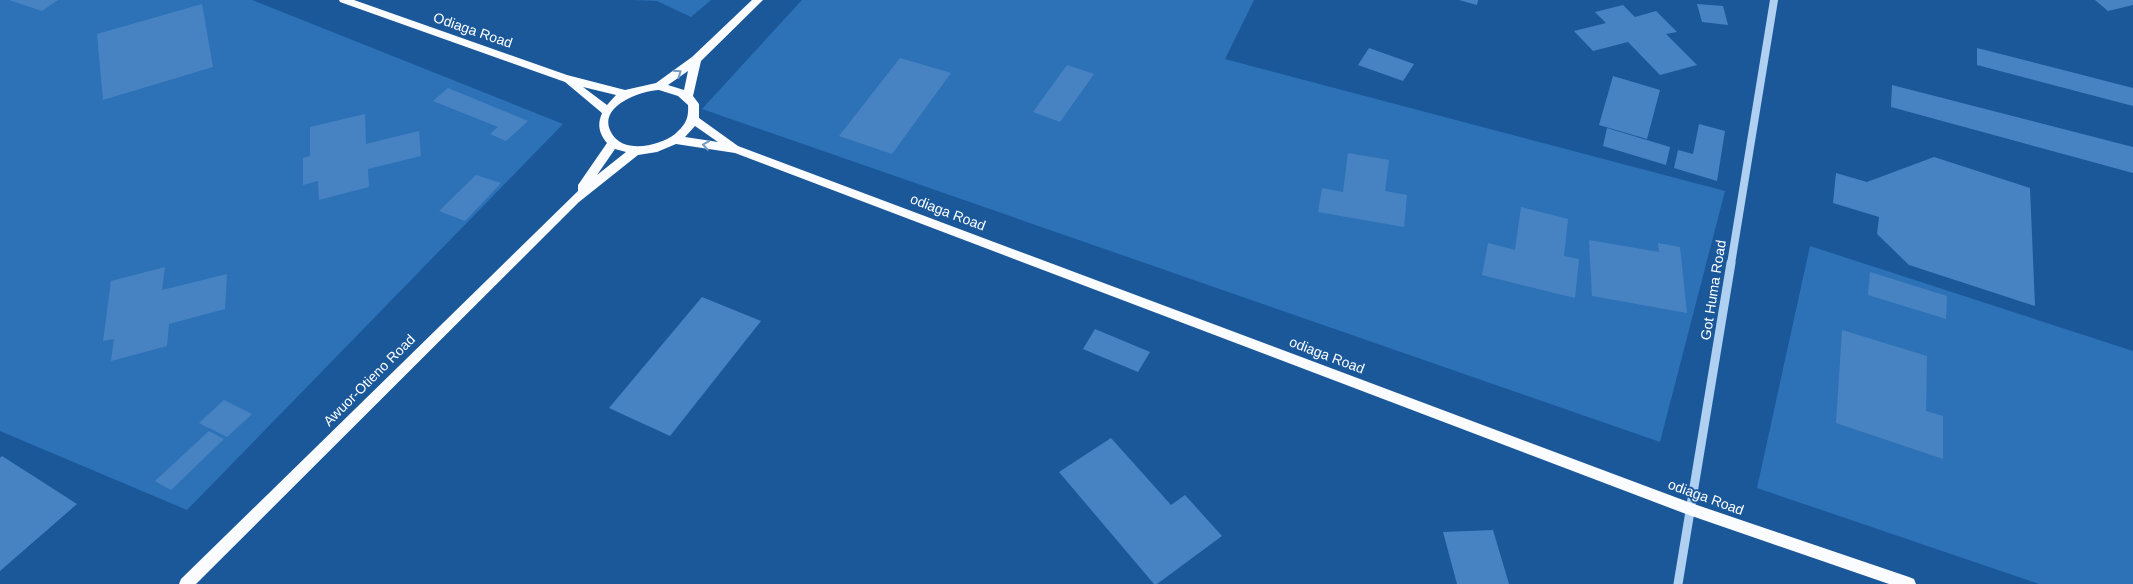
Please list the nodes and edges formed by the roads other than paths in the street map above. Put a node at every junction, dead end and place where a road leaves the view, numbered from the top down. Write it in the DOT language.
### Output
graph roads {
  1 [pos="344,0"];
  2 [pos="758,0"];
  3 [pos="1774,0"];
  4 [pos="696,60"];
  5 [pos="564,78"];
  6 [pos="660,86"];
  7 [pos="626,94"];
  8 [pos="688,95"];
  9 [pos="607,111"];
  10 [pos="694,120"];
  11 [pos="676,140"];
  12 [pos="613,143"];
  13 [pos="736,149"];
  14 [pos="636,150"];
  15 [pos="576,199"];
  16 [pos="1691,509"];
  17 [pos="186,584"];
  18 [pos="1678,584"];
  19 [pos="1909,584"];
  1 -- 5 [label="main road, Odiaga Road"];
  2 -- 4 [label="main road"];
  3 -- 16 [label="street, Got Huma Road"];
  6 -- 4 [label="main road, one-way"];
  4 -- 8 [label="main road"];
  5 -- 7 [label="main road, Odiaga Road"];
  5 -- 9 [label="main road, Odiaga Road"];
  6 -- 7 [label="main road"];
  6 -- 8 [label="main road"];
  7 -- 9 [label="main road"];
  8 -- 10 [label="main road"];
  9 -- 12 [label="main road"];
  10 -- 11 [label="main road, Awuor-Otieno Road"];
  10 -- 13 [label="main road"];
  13 -- 11 [label="main road, one-way"];
  11 -- 14 [label="main road, Awuor-Otieno Road"];
  12 -- 14 [label="main road, Awuor-Otieno Road"];
  12 -- 15 [label="main road, Awuor-Otieno Road"];
  13 -- 16 [label="main road, odiaga Road"];
  14 -- 15 [label="main road, Awuor-Otieno Road"];
  15 -- 17 [label="main road, Awuor-Otieno Road"];
  16 -- 18 [label="street, Got Huma Road"];
  16 -- 19 [label="main road, odiaga Road"];
}
